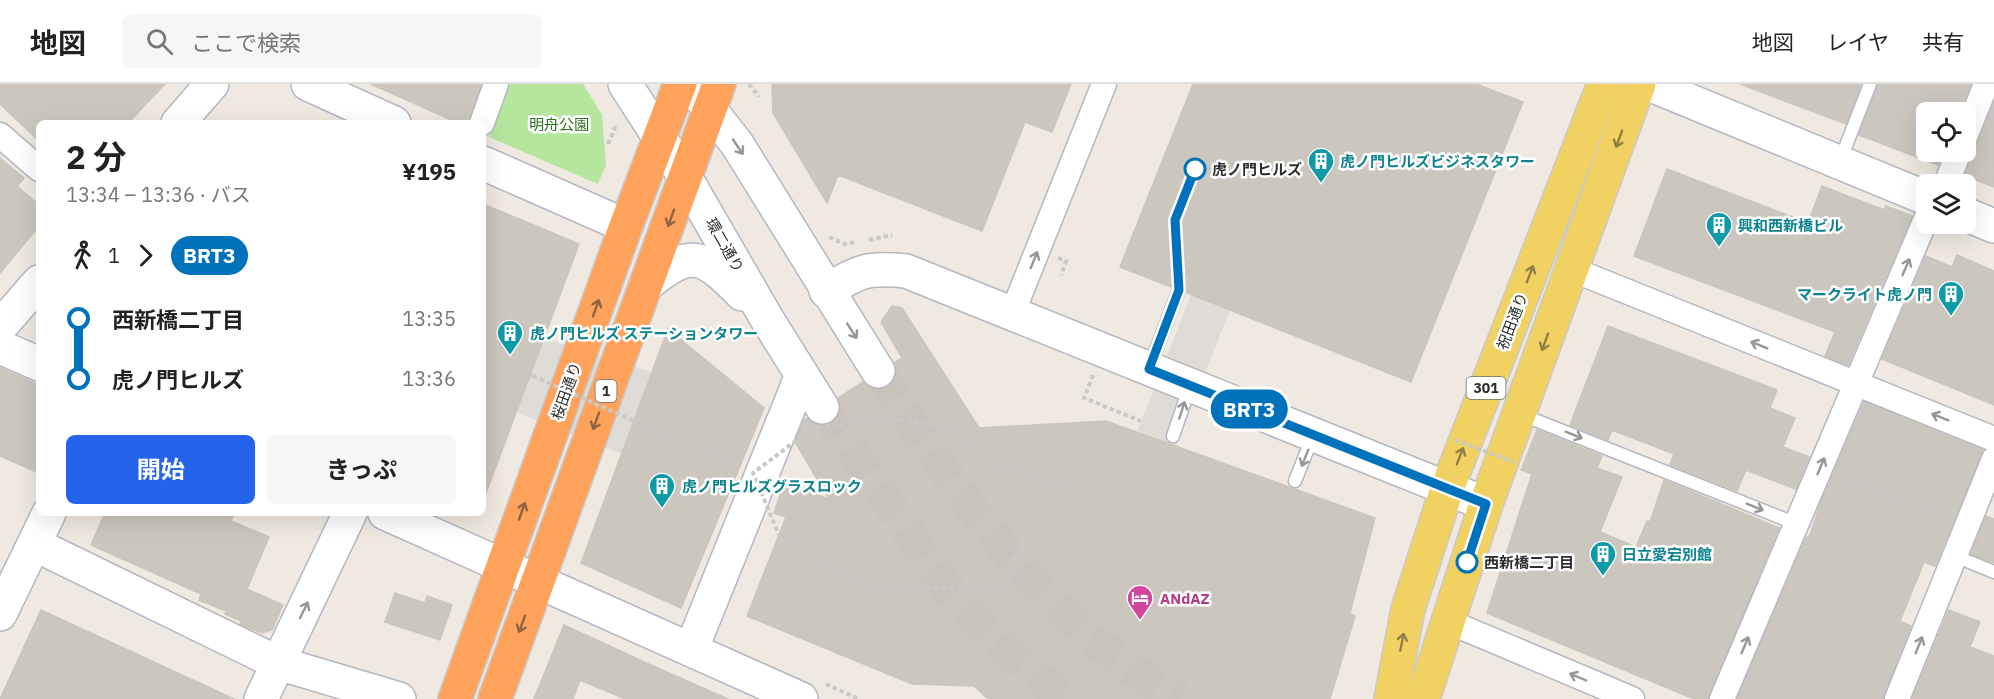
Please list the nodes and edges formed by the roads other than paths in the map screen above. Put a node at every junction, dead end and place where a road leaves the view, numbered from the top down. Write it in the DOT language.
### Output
graph roads {
  1 [pos="212,84"];
  2 [pos="496,84"];
  3 [pos="625,84"];
  4 [pos="680,84"];
  5 [pos="690,84"];
  6 [pos="1104,84"];
  7 [pos="1604,84"];
  8 [pos="1639,84"];
  9 [pos="1649,84"];
  10 [pos="1870,84"];
  11 [pos="1986,84"];
  12 [pos="315,85"];
  13 [pos="714,97"];
  14 [pos="1976,109"];
  15 [pos="181,120"];
  16 [pos="388,120"];
  17 [pos="483,120"];
  18 [pos="0,135"];
  19 [pos="659,137"];
  20 [pos="1840,163"];
  21 [pos="486,164"];
  22 [pos="36,166"];
  23 [pos="685,177"];
  24 [pos="1916,194"];
  25 [pos="1976,219"];
  26 [pos="626,226"];
  27 [pos="1994,226"];
  28 [pos="1920,234"];
  29 [pos="1571,269"];
  30 [pos="36,285"];
  31 [pos="645,286"];
  32 [pos="1179,290"];
  33 [pos="826,291"];
  34 [pos="1012,314"];
  35 [pos="766,319"];
  36 [pos="0,327"];
  37 [pos="0,347"];
  38 [pos="36,363"];
  39 [pos="1149,369"];
  40 [pos="878,371"];
  41 [pos="802,375"];
  42 [pos="1856,384"];
  43 [pos="1190,385"];
  44 [pos="822,408"];
  45 [pos="1519,414"];
  46 [pos="1314,435"];
  47 [pos="1173,436"];
  48 [pos="1994,439"];
  49 [pos="1994,459"];
  50 [pos="1295,482"];
  51 [pos="1447,489"];
  52 [pos="1486,504"];
  53 [pos="48,516"];
  54 [pos="349,516"];
  55 [pos="392,516"];
  56 [pos="1797,524"];
  57 [pos="34,544"];
  58 [pos="1955,556"];
  59 [pos="503,566"];
  60 [pos="1994,572"];
  61 [pos="537,582"];
  62 [pos="0,614"];
  63 [pos="1447,621"];
  64 [pos="691,650"];
  65 [pos="278,663"];
  66 [pos="1604,694"];
  67 [pos="792,697"];
  68 [pos="261,699"];
  69 [pos="399,699"];
  70 [pos="455,699"];
  71 [pos="495,699"];
  72 [pos="1390,699"];
  73 [pos="1423,699"];
  74 [pos="1632,699"];
  75 [pos="1722,699"];
  76 [pos="1897,699"];
  1 -- 15 [label="street"];
  2 -- 17 [label="street"];
  3 -- 19 [label="street, 環二通り"];
  4 -- 19 [label="highway, 桜田通り"];
  5 -- 13 [label="street"];
  34 -- 6 [label="street, one-way"];
  51 -- 7 [label="main road, 祝田通り / 301, one-way"];
  8 -- 29 [label="main road, 301, one-way"];
  9 -- 20 [label="street"];
  10 -- 20 [label="lane"];
  11 -- 14 [label="street"];
  12 -- 16 [label="street"];
  13 -- 23 [label="highway, 1"];
  13 -- 33 [label="street, one-way"];
  18 -- 22 [label="street"];
  19 -- 23 [label="street, 環二通り"];
  19 -- 26 [label="highway, 桜田通り"];
  20 -- 24 [label="street"];
  21 -- 26 [label="street"];
  23 -- 31 [label="highway, 1, one-way"];
  23 -- 35 [label="street, 環二通り"];
  25 -- 27 [label="street"];
  59 -- 26 [label="highway, 桜田通り, one-way"];
  42 -- 28 [label="street, one-way"];
  42 -- 29 [label="street, one-way"];
  29 -- 45 [label="main road, 301, one-way"];
  30 -- 36 [label="street"];
  31 -- 35 [label="street"];
  31 -- 61 [label="highway, 1, one-way"];
  32 -- 39 [label="lane"];
  33 -- 34 [label="street"];
  33 -- 40 [label="street, one-way"];
  34 -- 39 [label="street"];
  35 -- 41 [label="street, 環二通り"];
  37 -- 38 [label="street"];
  39 -- 43 [label="street"];
  41 -- 44 [label="street, 環二通り"];
  41 -- 64 [label="street"];
  48 -- 42 [label="street, one-way"];
  56 -- 42 [label="street, one-way"];
  43 -- 46 [label="street"];
  47 -- 43 [label="lane, one-way"];
  45 -- 52 [label="main road, 301"];
  45 -- 56 [label="lane, one-way"];
  46 -- 50 [label="lane, one-way"];
  46 -- 51 [label="street"];
  49 -- 58 [label="street"];
  51 -- 52 [label="street"];
  72 -- 51 [label="main road, 祝田通り / 301, one-way"];
  52 -- 63 [label="main road, 301"];
  53 -- 57 [label="street"];
  65 -- 54 [label="street, one-way"];
  55 -- 59 [label="street"];
  75 -- 56 [label="street, one-way"];
  57 -- 62 [label="street"];
  57 -- 65 [label="street"];
  58 -- 60 [label="lane"];
  76 -- 58 [label="street, one-way"];
  59 -- 61 [label="street"];
  59 -- 70 [label="highway, 桜田通り"];
  61 -- 64 [label="street"];
  61 -- 71 [label="highway, 1, one-way"];
  66 -- 63 [label="street, one-way"];
  63 -- 73 [label="main road, 301"];
  64 -- 67 [label="street"];
  65 -- 68 [label="street"];
  65 -- 69 [label="street"];
  66 -- 74 [label="street"];
}
